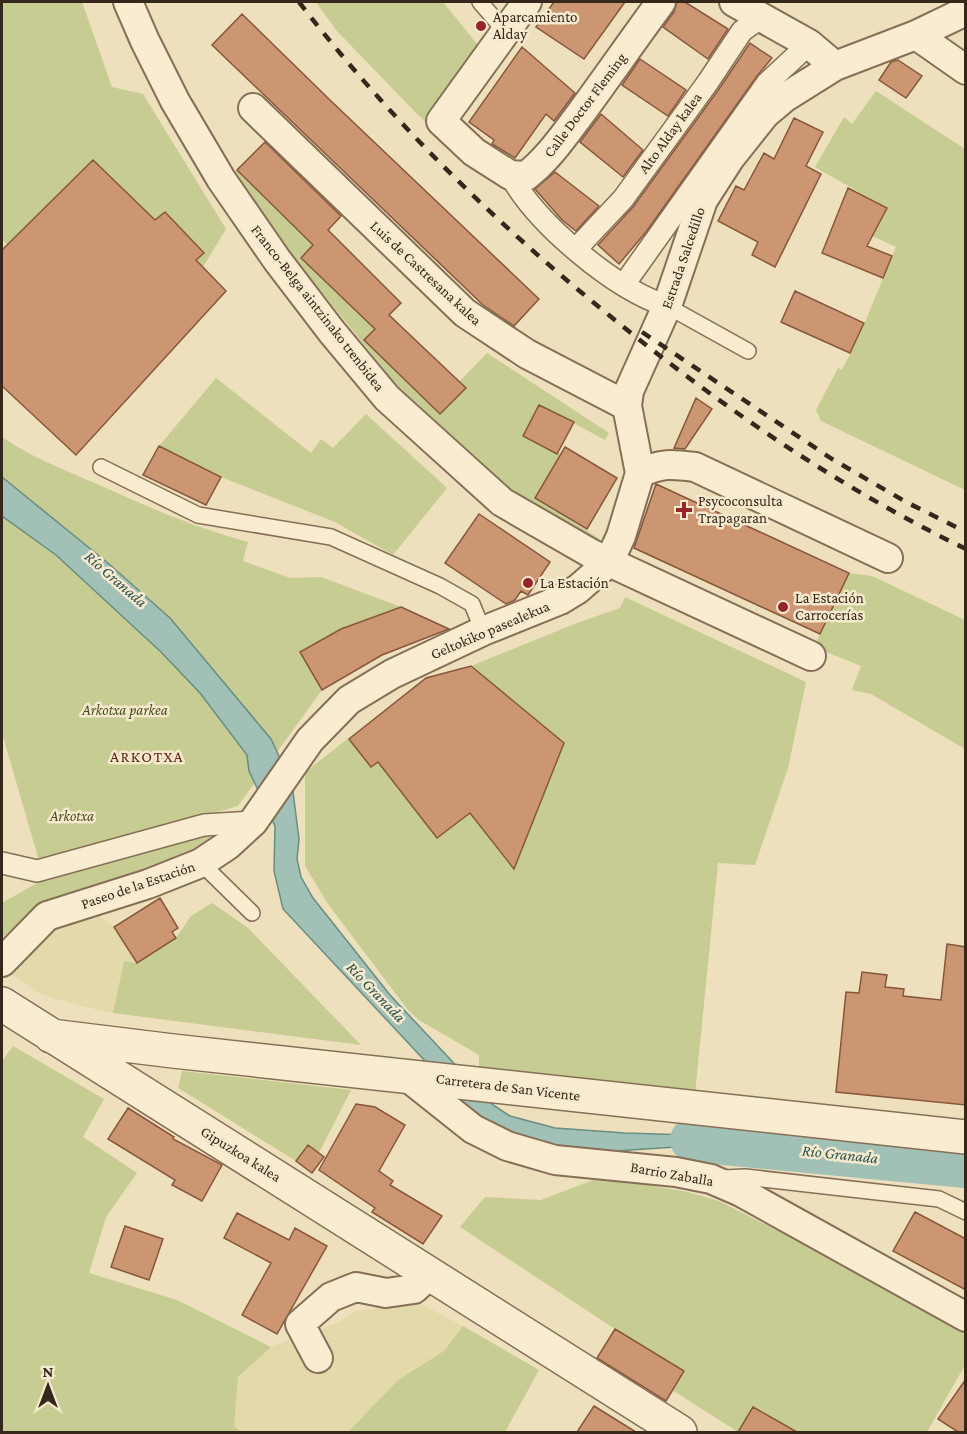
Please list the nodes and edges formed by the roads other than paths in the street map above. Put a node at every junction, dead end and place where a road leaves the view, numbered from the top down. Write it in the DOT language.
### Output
graph roads {
  1 [pos="128,2"];
  2 [pos="480,2"];
  3 [pos="527,2"];
  4 [pos="661,2"];
  5 [pos="734,2"];
  6 [pos="966,11"];
  7 [pos="763,16"];
  8 [pos="505,32"];
  9 [pos="916,35"];
  10 [pos="809,44"];
  11 [pos="835,66"];
  12 [pos="966,70"];
  13 [pos="253,108"];
  14 [pos="510,175"];
  15 [pos="576,249"];
  16 [pos="630,276"];
  17 [pos="667,306"];
  18 [pos="748,351"];
  19 [pos="627,406"];
  20 [pos="101,467"];
  21 [pos="634,478"];
  22 [pos="888,558"];
  23 [pos="609,561"];
  24 [pos="483,631"];
  25 [pos="811,656"];
  26 [pos="310,740"];
  27 [pos="253,822"];
  28 [pos="2,863"];
  29 [pos="201,863"];
  30 [pos="252,913"];
  31 [pos="2,962"];
  32 [pos="2,1004"];
  33 [pos="51,1036"];
  34 [pos="405,1075"];
  35 [pos="966,1137"];
  36 [pos="711,1179"];
  37 [pos="966,1212"];
  38 [pos="430,1274"];
  39 [pos="966,1317"];
  40 [pos="318,1358"];
  41 [pos="680,1432"];
  1 -- 23 [label="street, Franco-Belga aintzinako trenbidea"];
  2 -- 8 [label="lane"];
  3 -- 8 [label="street"];
  4 -- 14 [label="street, Calle Doctor Fleming"];
  5 -- 7 [label="street"];
  6 -- 9 [label="street, Estrada Salcedillo"];
  7 -- 10 [label="street"];
  7 -- 15 [label="street, Alto Alday kalea"];
  8 -- 14 [label="street"];
  9 -- 11 [label="street, Estrada Salcedillo"];
  9 -- 12 [label="street"];
  10 -- 11 [label="street"];
  10 -- 16 [label="street, Estrada Salcedillo"];
  11 -- 17 [label="street, Estrada Salcedillo"];
  13 -- 19 [label="street, Luis de Castresana kalea"];
  14 -- 15 [label="street"];
  15 -- 17 [label="street"];
  17 -- 18 [label="lane"];
  17 -- 19 [label="street, Estrada Salcedillo"];
  19 -- 21 [label="street"];
  20 -- 24 [label="lane"];
  21 -- 22 [label="street"];
  21 -- 23 [label="street, Geltokiko pasealekua"];
  23 -- 24 [label="street, Geltokiko pasealekua"];
  23 -- 25 [label="street, Franco-Belga aintzinako trenbidea"];
  24 -- 26 [label="street, Geltokiko pasealekua"];
  26 -- 27 [label="street, Paseo de la Estación"];
  27 -- 28 [label="street"];
  27 -- 29 [label="street, Paseo de la Estación"];
  29 -- 30 [label="lane"];
  29 -- 31 [label="street, Paseo de la Estación"];
  32 -- 33 [label="street, Gipuzkoa kalea"];
  33 -- 34 [label="street, Carretera de San Vicente"];
  33 -- 38 [label="street, Gipuzkoa kalea"];
  34 -- 35 [label="street, Carretera de San Vicente"];
  34 -- 36 [label="street, Barrio Zaballa"];
  36 -- 37 [label="lane"];
  36 -- 39 [label="street, Barrio Zaballa"];
  38 -- 40 [label="street"];
  38 -- 41 [label="street, Gipuzkoa kalea"];
}
